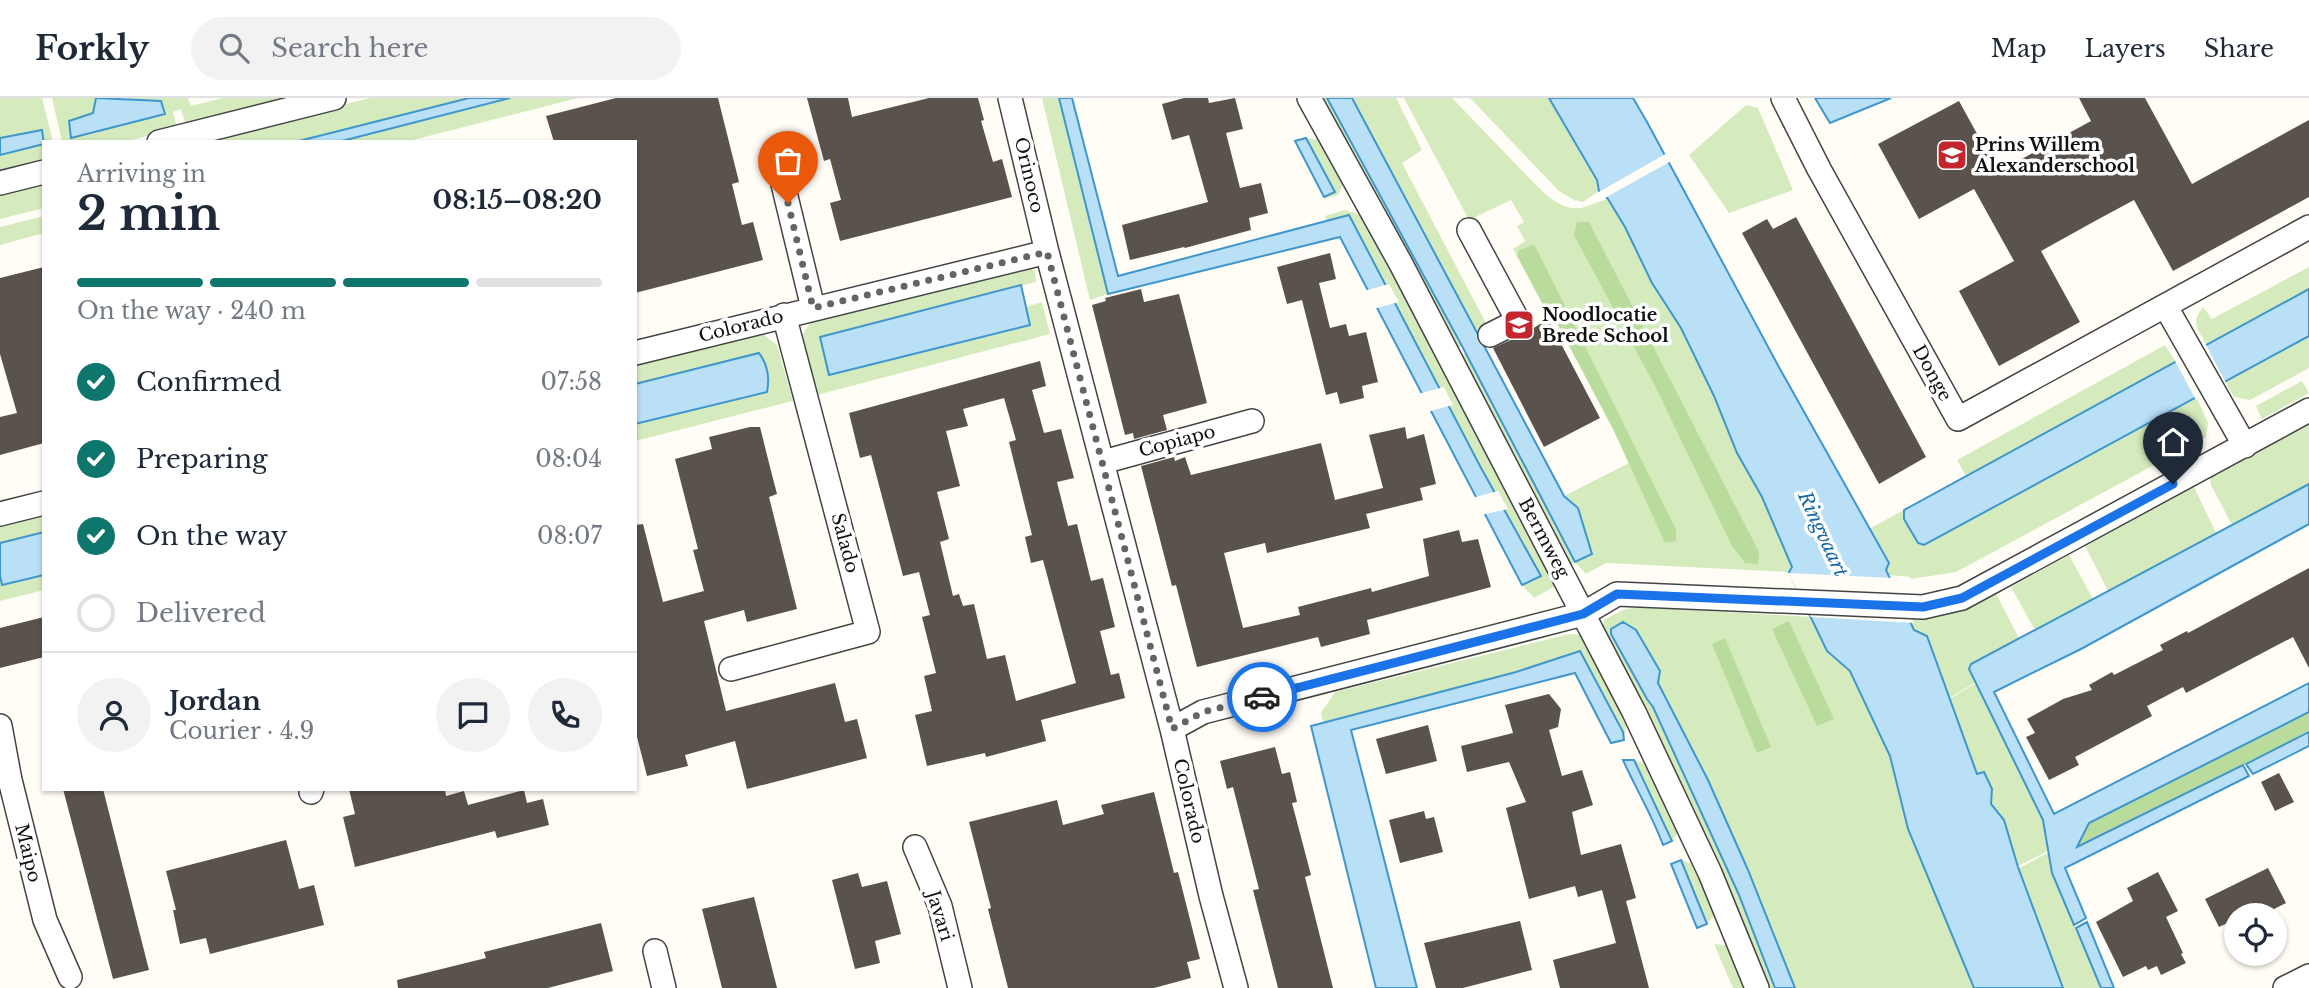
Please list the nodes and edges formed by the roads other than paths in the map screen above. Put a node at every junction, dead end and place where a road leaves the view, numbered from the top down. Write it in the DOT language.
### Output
graph roads {
  1 [pos="334,98"];
  2 [pos="1010,98"];
  3 [pos="1310,98"];
  4 [pos="1783,98"];
  5 [pos="167,140"];
  6 [pos="42,172"];
  7 [pos="781,176"];
  8 [pos="0,183"];
  9 [pos="2309,227"];
  10 [pos="1469,230"];
  11 [pos="1047,252"];
  12 [pos="2166,307"];
  13 [pos="813,308"];
  14 [pos="784,315"];
  15 [pos="1490,335"];
  16 [pos="637,352"];
  17 [pos="2309,410"];
  18 [pos="1252,421"];
  19 [pos="2245,446"];
  20 [pos="1103,462"];
  21 [pos="42,504"];
  22 [pos="0,514"];
  23 [pos="1583,614"];
  24 [pos="731,669"];
  25 [pos="0,726"];
  26 [pos="1172,729"];
  27 [pos="915,846"];
  28 [pos="655,951"];
  29 [pos="2309,976"];
  30 [pos="70,977"];
  31 [pos="664,988"];
  32 [pos="960,988"];
  33 [pos="1236,988"];
  34 [pos="1758,988"];
  35 [pos="2285,988"];
  1 -- 5 [label="street"];
  2 -- 11 [label="street, Orinoco"];
  3 -- 23 [label="street, Bermweg"];
  4 -- 12 [label="street, Donge"];
  6 -- 8 [label="street"];
  7 -- 13 [label="street"];
  9 -- 12 [label="street, Donge"];
  10 -- 15 [label="street"];
  11 -- 13 [label="street, Colorado"];
  11 -- 20 [label="street, Colorado"];
  12 -- 19 [label="street"];
  13 -- 14 [label="street, Colorado"];
  14 -- 16 [label="street, Colorado"];
  14 -- 24 [label="street, Salado"];
  17 -- 19 [label="street"];
  18 -- 20 [label="street, Copiapo"];
  19 -- 23 [label="street"];
  20 -- 26 [label="street, Colorado"];
  21 -- 22 [label="street"];
  23 -- 26 [label="street"];
  23 -- 34 [label="street, Bermweg"];
  25 -- 30 [label="street, Maipo"];
  26 -- 33 [label="street, Colorado"];
  27 -- 32 [label="street, Javari"];
  28 -- 31 [label="street"];
  29 -- 35 [label="street"];
}
